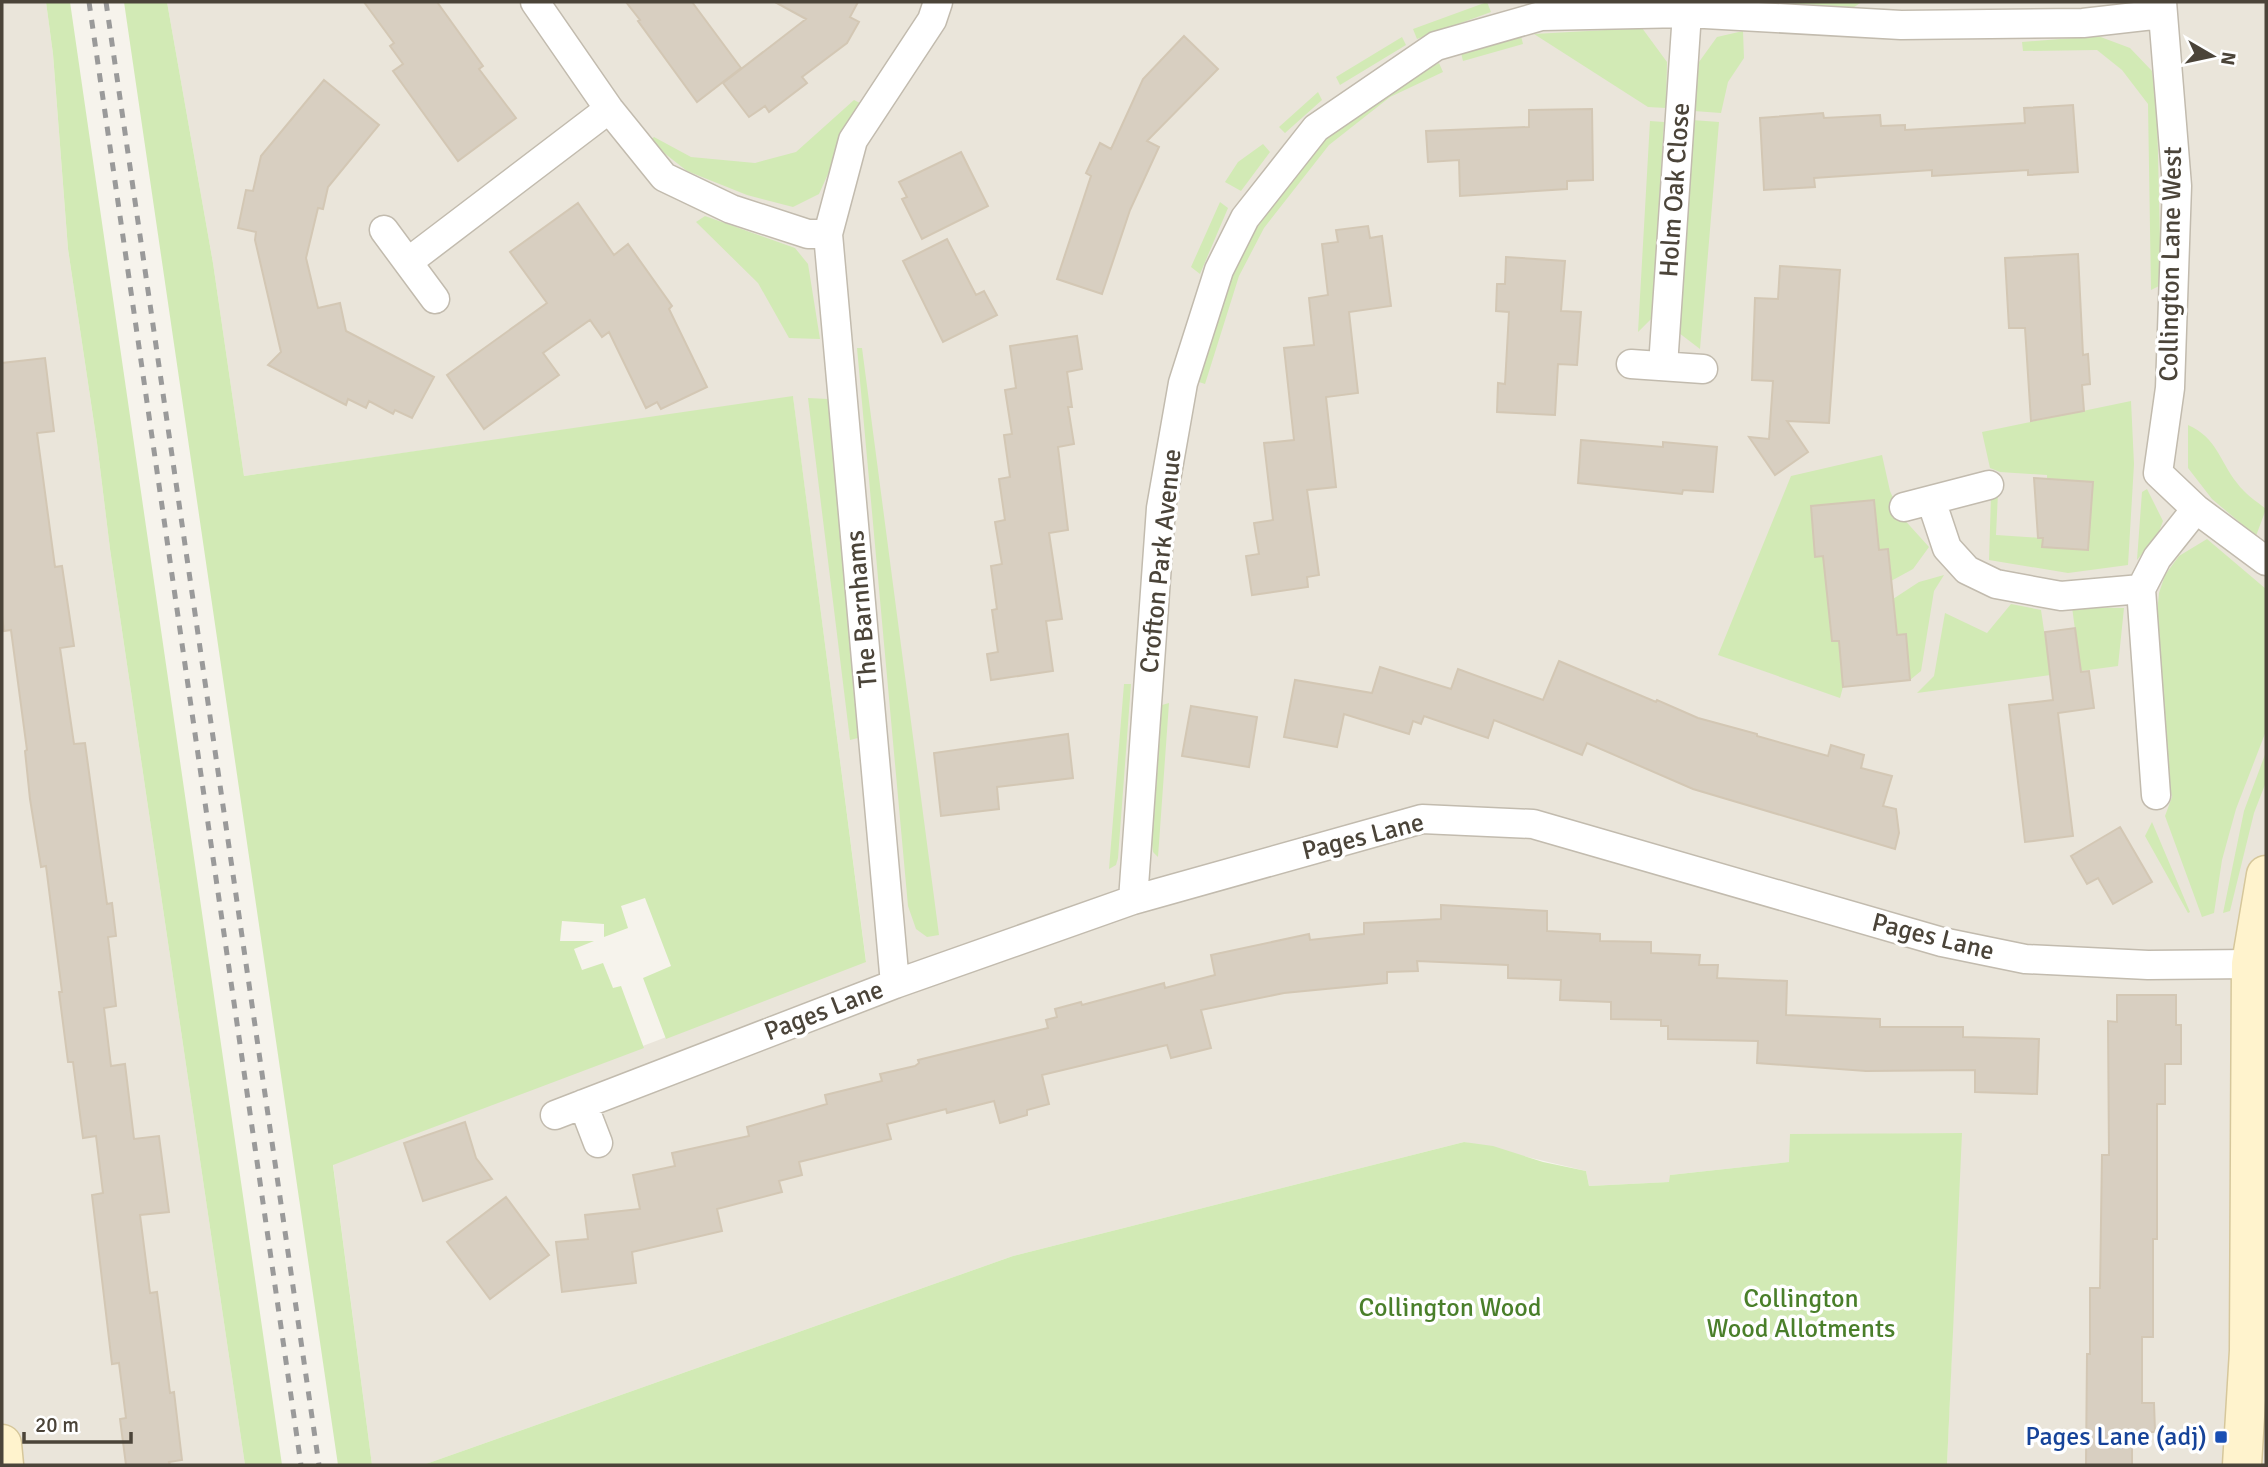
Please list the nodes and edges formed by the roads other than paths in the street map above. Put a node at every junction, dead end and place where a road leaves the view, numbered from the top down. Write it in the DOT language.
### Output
graph roads {
  1 [pos="535,2"];
  2 [pos="938,2"];
  3 [pos="2162,8"];
  4 [pos="1686,13"];
  5 [pos="1901,13"];
  6 [pos="609,109"];
  7 [pos="384,230"];
  8 [pos="828,234"];
  9 [pos="408,262"];
  10 [pos="435,299"];
  11 [pos="1631,364"];
  12 [pos="1662,366"];
  13 [pos="1703,369"];
  14 [pos="1989,485"];
  15 [pos="1931,500"];
  16 [pos="1904,507"];
  17 [pos="2196,509"];
  18 [pos="2266,561"];
  19 [pos="2141,589"];
  20 [pos="2156,795"];
  21 [pos="2265,889"];
  22 [pos="1133,900"];
  23 [pos="2251,964"];
  24 [pos="895,984"];
  25 [pos="583,1104"];
  26 [pos="555,1115"];
  27 [pos="598,1143"];
  28 [pos="2,1444"];
  29 [pos="5,1465"];
  30 [pos="2242,1465"];
  1 -- 6 [label="street"];
  2 -- 8 [label="street, The Barnhams"];
  3 -- 5 [label="street, Crofton Park Avenue"];
  3 -- 17 [label="street, Collington Lane West"];
  4 -- 5 [label="street, Crofton Park Avenue"];
  4 -- 12 [label="street, Holm Oak Close"];
  4 -- 22 [label="street, Crofton Park Avenue"];
  6 -- 8 [label="street"];
  6 -- 9 [label="street"];
  7 -- 9 [label="street"];
  8 -- 24 [label="street, The Barnhams"];
  9 -- 10 [label="street"];
  11 -- 12 [label="street"];
  12 -- 13 [label="street"];
  14 -- 15 [label="street"];
  15 -- 16 [label="street"];
  15 -- 19 [label="street"];
  17 -- 18 [label="street, Collington Lane West"];
  17 -- 19 [label="street"];
  19 -- 20 [label="street"];
  21 -- 23 [label="street"];
  22 -- 23 [label="street, Pages Lane"];
  22 -- 24 [label="street, Pages Lane"];
  23 -- 30 [label="street"];
  24 -- 25 [label="street, Pages Lane"];
  25 -- 26 [label="street, Pages Lane"];
  25 -- 27 [label="street"];
  28 -- 29 [label="street"];
}
